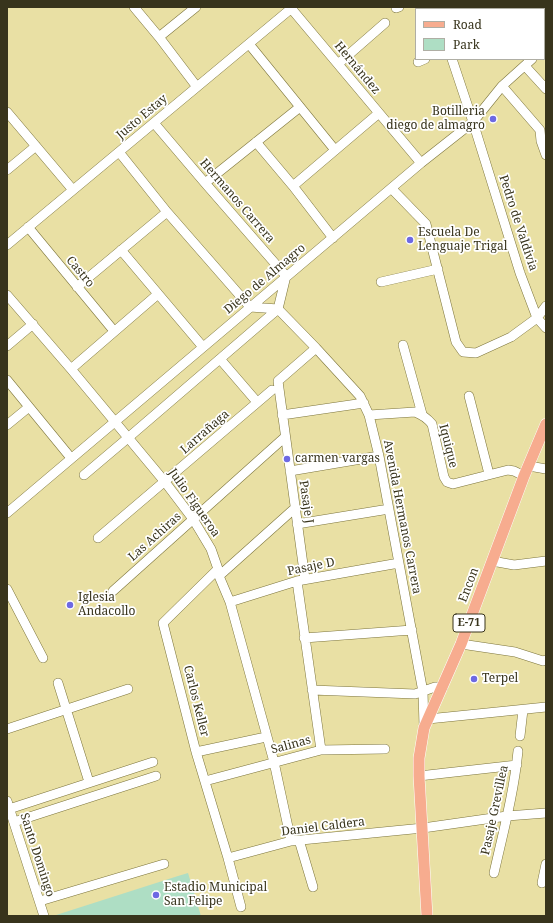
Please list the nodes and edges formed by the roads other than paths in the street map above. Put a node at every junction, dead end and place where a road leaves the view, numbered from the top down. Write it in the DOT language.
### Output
graph roads {
  1 [pos="134,7"];
  2 [pos="196,7"];
  3 [pos="292,7"];
  4 [pos="385,23"];
  5 [pos="159,37"];
  6 [pos="249,44"];
  7 [pos="452,60"];
  8 [pos="531,60"];
  9 [pos="338,64"];
  10 [pos="525,66"];
  11 [pos="502,86"];
  12 [pos="197,87"];
  13 [pos="546,89"];
  14 [pos="300,107"];
  15 [pos="7,112"];
  16 [pos="379,113"];
  17 [pos="473,122"];
  18 [pos="154,123"];
  19 [pos="256,142"];
  20 [pos="36,146"];
  21 [pos="335,150"];
  22 [pos="119,152"];
  23 [pos="546,155"];
  24 [pos="421,163"];
  25 [pos="7,170"];
  26 [pos="205,183"];
  27 [pos="293,186"];
  28 [pos="392,189"];
  29 [pos="73,190"];
  30 [pos="167,212"];
  31 [pos="28,227"];
  32 [pos="333,238"];
  33 [pos="7,245"];
  34 [pos="122,250"];
  35 [pos="438,269"];
  36 [pos="286,276"];
  37 [pos="381,282"];
  38 [pos="78,287"];
  39 [pos="158,294"];
  40 [pos="7,295"];
  41 [pos="546,306"];
  42 [pos="250,307"];
  43 [pos="278,309"];
  44 [pos="537,318"];
  45 [pos="33,324"];
  46 [pos="546,328"];
  47 [pos="114,331"];
  48 [pos="403,345"];
  49 [pos="7,346"];
  50 [pos="203,347"];
  51 [pos="316,348"];
  52 [pos="220,359"];
  53 [pos="71,369"];
  54 [pos="7,380"];
  55 [pos="272,390"];
  56 [pos="469,396"];
  57 [pos="257,402"];
  58 [pos="364,403"];
  59 [pos="29,407"];
  60 [pos="422,414"];
  61 [pos="282,415"];
  62 [pos="370,415"];
  63 [pos="115,421"];
  64 [pos="8,422"];
  65 [pos="546,424"];
  66 [pos="129,437"];
  67 [pos="285,437"];
  68 [pos="379,456"];
  69 [pos="71,458"];
  70 [pos="546,469"];
  71 [pos="290,471"];
  72 [pos="527,471"];
  73 [pos="84,474"];
  74 [pos="489,474"];
  75 [pos="165,482"];
  76 [pos="295,508"];
  77 [pos="389,508"];
  78 [pos="7,513"];
  79 [pos="193,519"];
  80 [pos="297,524"];
  81 [pos="98,538"];
  82 [pos="492,561"];
  83 [pos="546,561"];
  84 [pos="399,563"];
  85 [pos="218,572"];
  86 [pos="301,580"];
  87 [pos="7,589"];
  88 [pos="113,591"];
  89 [pos="230,602"];
  90 [pos="412,630"];
  91 [pos="304,638"];
  92 [pos="461,644"];
  93 [pos="43,658"];
  94 [pos="546,660"];
  95 [pos="58,683"];
  96 [pos="442,688"];
  97 [pos="128,689"];
  98 [pos="312,690"];
  99 [pos="423,692"];
  100 [pos="546,707"];
  101 [pos="67,710"];
  102 [pos="523,710"];
  103 [pos="426,723"];
  104 [pos="7,729"];
  105 [pos="520,736"];
  106 [pos="266,737"];
  107 [pos="385,749"];
  108 [pos="321,750"];
  109 [pos="518,750"];
  110 [pos="196,752"];
  111 [pos="153,762"];
  112 [pos="274,762"];
  113 [pos="516,765"];
  114 [pos="156,776"];
  115 [pos="419,776"];
  116 [pos="205,781"];
  117 [pos="89,782"];
  118 [pos="8,805"];
  119 [pos="546,813"];
  120 [pos="507,816"];
  121 [pos="14,822"];
  122 [pos="423,828"];
  123 [pos="295,840"];
  124 [pos="228,858"];
  125 [pos="164,864"];
  126 [pos="546,864"];
  127 [pos="494,873"];
  128 [pos="542,883"];
  129 [pos="313,886"];
  130 [pos="40,901"];
  131 [pos="241,907"];
  132 [pos="44,916"];
  133 [pos="419,916"];
  134 [pos="427,916"];
  1 -- 5 [label="street"];
  2 -- 5 [label="street"];
  3 -- 6 [label="street, Justo Estay"];
  3 -- 9 [label="street, Hernández"];
  4 -- 9 [label="street"];
  5 -- 12 [label="street"];
  6 -- 12 [label="street, Justo Estay"];
  6 -- 14 [label="street"];
  7 -- 17 [label="street, Pedro de Valdivia"];
  8 -- 10 [label="street, Diego de Almagro"];
  9 -- 16 [label="street, Hernández"];
  10 -- 11 [label="street, Diego de Almagro"];
  10 -- 13 [label="street"];
  11 -- 17 [label="street, Diego de Almagro"];
  11 -- 23 [label="street"];
  12 -- 18 [label="street, Justo Estay"];
  14 -- 19 [label="street"];
  14 -- 21 [label="street"];
  15 -- 20 [label="street"];
  16 -- 21 [label="street"];
  16 -- 24 [label="street, Hernández"];
  17 -- 24 [label="street, Diego de Almagro"];
  17 -- 44 [label="street, Pedro de Valdivia"];
  18 -- 22 [label="street, Justo Estay"];
  18 -- 26 [label="street, Hermanos Carrera"];
  19 -- 26 [label="street"];
  19 -- 27 [label="street"];
  20 -- 25 [label="street"];
  20 -- 29 [label="street"];
  21 -- 27 [label="street"];
  22 -- 29 [label="street, Justo Estay"];
  22 -- 30 [label="street"];
  24 -- 28 [label="street, Diego de Almagro"];
  26 -- 36 [label="street, Hermanos Carrera"];
  27 -- 32 [label="street"];
  28 -- 32 [label="street, Diego de Almagro"];
  28 -- 35 [label="street"];
  29 -- 31 [label="street, Justo Estay"];
  30 -- 34 [label="street"];
  30 -- 42 [label="street"];
  31 -- 33 [label="street, Justo Estay"];
  31 -- 38 [label="street, Castro"];
  32 -- 36 [label="street, Diego de Almagro"];
  34 -- 38 [label="street"];
  34 -- 39 [label="street"];
  35 -- 37 [label="street"];
  35 -- 44 [label="street"];
  36 -- 42 [label="street, Diego de Almagro"];
  36 -- 43 [label="street"];
  38 -- 47 [label="street, Castro"];
  39 -- 47 [label="street"];
  39 -- 50 [label="street"];
  40 -- 45 [label="street, Julio Figueroa"];
  41 -- 44 [label="street"];
  42 -- 43 [label="street"];
  42 -- 50 [label="street, Diego de Almagro"];
  43 -- 51 [label="street, Avenida Hermanos Carrera"];
  43 -- 52 [label="street"];
  44 -- 46 [label="street, Pedro de Valdivia"];
  45 -- 49 [label="street"];
  45 -- 53 [label="street, Julio Figueroa"];
  47 -- 53 [label="street"];
  48 -- 60 [label="street"];
  50 -- 63 [label="street, Diego de Almagro"];
  51 -- 58 [label="street, Avenida Hermanos Carrera"];
  51 -- 61 [label="street, Pasaje J"];
  52 -- 57 [label="street"];
  52 -- 66 [label="street"];
  53 -- 63 [label="street, Julio Figueroa"];
  54 -- 59 [label="street"];
  55 -- 57 [label="street, Larrañaga"];
  56 -- 74 [label="street"];
  57 -- 75 [label="street, Larrañaga"];
  58 -- 61 [label="street"];
  58 -- 62 [label="street, Avenida Hermanos Carrera"];
  59 -- 64 [label="street"];
  59 -- 69 [label="street"];
  60 -- 62 [label="street"];
  60 -- 74 [label="street, Iquique"];
  61 -- 67 [label="street, Pasaje J"];
  62 -- 68 [label="street, Avenida Hermanos Carrera"];
  63 -- 66 [label="street, Julio Figueroa"];
  63 -- 69 [label="street, Diego de Almagro"];
  65 -- 72 [label="main road, Encon / E-71"];
  66 -- 73 [label="street"];
  66 -- 75 [label="street, Julio Figueroa"];
  67 -- 71 [label="street, Pasaje J"];
  67 -- 79 [label="street, Las Achiras"];
  68 -- 71 [label="street"];
  68 -- 77 [label="street, Avenida Hermanos Carrera"];
  69 -- 78 [label="street, Diego de Almagro"];
  70 -- 72 [label="street, Iquique"];
  71 -- 76 [label="street, Pasaje J"];
  72 -- 74 [label="street, Iquique"];
  72 -- 82 [label="main road, Encon / E-71"];
  75 -- 79 [label="street, Julio Figueroa"];
  75 -- 81 [label="street, Larrañaga"];
  76 -- 80 [label="street, Pasaje J"];
  76 -- 85 [label="street, Carlos Keller"];
  77 -- 80 [label="street"];
  77 -- 84 [label="street, Avenida Hermanos Carrera"];
  79 -- 85 [label="street, Julio Figueroa"];
  79 -- 88 [label="street, Las Achiras"];
  80 -- 86 [label="street, Pasaje J"];
  82 -- 83 [label="street"];
  82 -- 92 [label="main road, Encon / E-71"];
  84 -- 86 [label="street, Pasaje D"];
  84 -- 90 [label="street, Avenida Hermanos Carrera"];
  85 -- 89 [label="street, Julio Figueroa"];
  85 -- 110 [label="street, Carlos Keller"];
  86 -- 89 [label="street, Pasaje D"];
  86 -- 91 [label="street, Pasaje J"];
  87 -- 93 [label="street"];
  89 -- 106 [label="street, Julio Figueroa"];
  90 -- 91 [label="street"];
  90 -- 99 [label="street, Avenida Hermanos Carrera"];
  91 -- 98 [label="street, Pasaje J"];
  92 -- 94 [label="street"];
  92 -- 96 [label="main road, Encon / E-71"];
  95 -- 101 [label="street"];
  96 -- 99 [label="street"];
  96 -- 103 [label="main road, Encon / E-71"];
  97 -- 101 [label="street"];
  98 -- 99 [label="street"];
  98 -- 108 [label="street, Pasaje J"];
  99 -- 103 [label="street, Avenida Hermanos Carrera"];
  100 -- 102 [label="street"];
  101 -- 104 [label="street"];
  101 -- 117 [label="street"];
  102 -- 103 [label="street"];
  102 -- 105 [label="street"];
  103 -- 115 [label="main road, Encon / E-71"];
  106 -- 110 [label="street, Salinas"];
  106 -- 112 [label="street, Julio Figueroa"];
  107 -- 108 [label="street, Salinas"];
  108 -- 112 [label="street, Salinas"];
  109 -- 113 [label="street, Pasaje Grevillea"];
  110 -- 116 [label="street, Carlos Keller"];
  111 -- 117 [label="street"];
  112 -- 116 [label="street, Salinas"];
  112 -- 123 [label="street, Julio Figueroa"];
  113 -- 115 [label="street"];
  113 -- 120 [label="street, Pasaje Grevillea"];
  114 -- 121 [label="street"];
  115 -- 122 [label="main road, Encon / E-71"];
  116 -- 124 [label="street, Carlos Keller"];
  117 -- 118 [label="street"];
  118 -- 121 [label="street, Santo Domingo"];
  119 -- 120 [label="street, Daniel Caldera"];
  120 -- 122 [label="street, Daniel Caldera"];
  120 -- 127 [label="street, Pasaje Grevillea"];
  121 -- 130 [label="street, Santo Domingo"];
  122 -- 123 [label="street, Daniel Caldera"];
  122 -- 133 [label="main road, Encon / E-71"];
  122 -- 134 [label="main road, Encon / E-71"];
  123 -- 124 [label="street, Daniel Caldera"];
  123 -- 129 [label="street, Julio Figueroa"];
  124 -- 131 [label="street, Carlos Keller"];
  125 -- 130 [label="street"];
  126 -- 128 [label="street"];
  130 -- 132 [label="street, Santo Domingo"];
}
